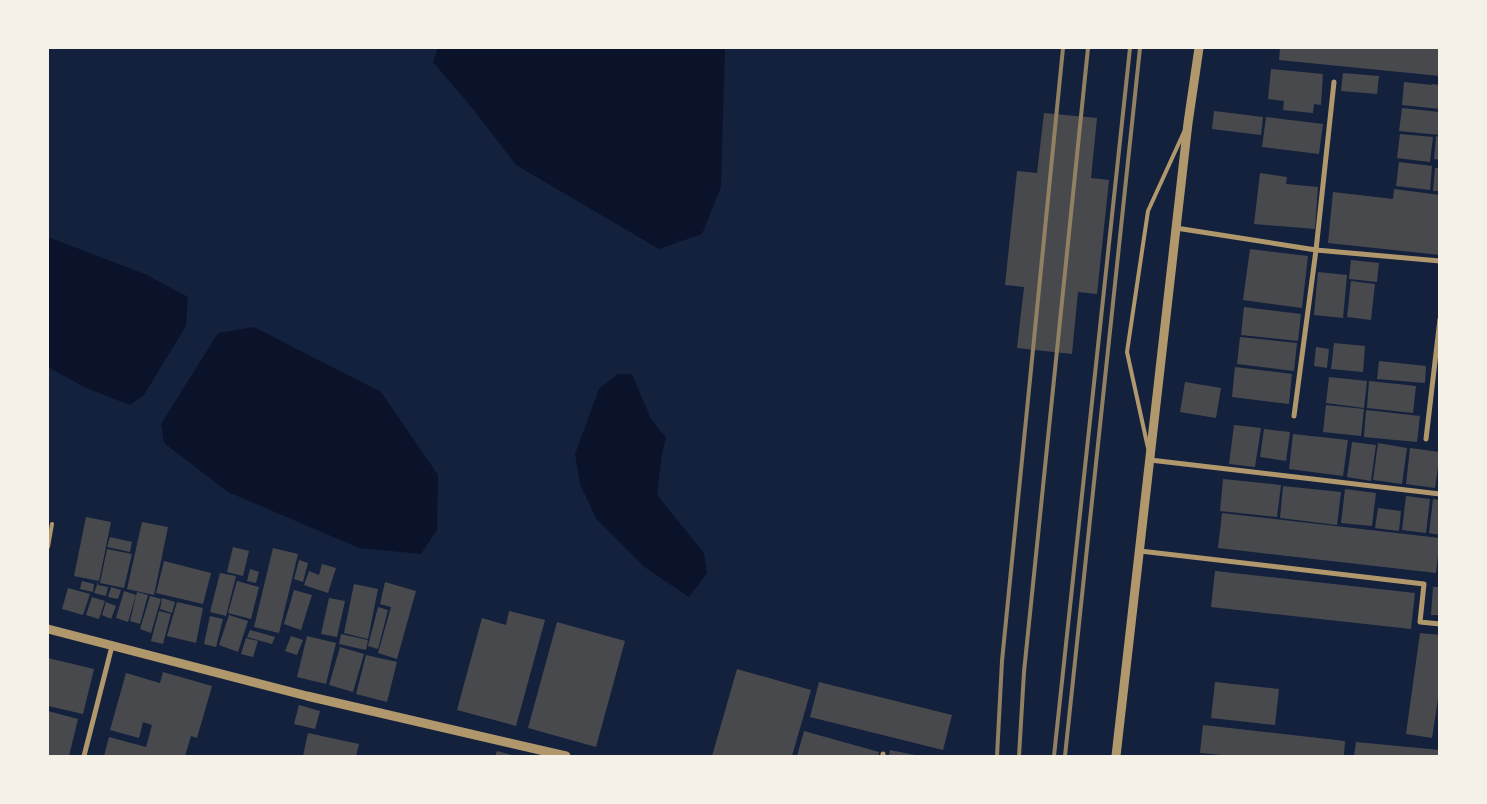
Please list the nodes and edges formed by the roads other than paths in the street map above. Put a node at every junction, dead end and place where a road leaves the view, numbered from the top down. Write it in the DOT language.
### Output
graph roads {
  1 [pos="1199,48"];
  2 [pos="1334,82"];
  3 [pos="1188,123"];
  4 [pos="1176,228"];
  5 [pos="1316,250"];
  6 [pos="1440,261"];
  7 [pos="1440,319"];
  8 [pos="1294,416"];
  9 [pos="1426,440"];
  10 [pos="1150,460"];
  11 [pos="1440,494"];
  12 [pos="52,524"];
  13 [pos="48,547"];
  14 [pos="1140,551"];
  15 [pos="1440,624"];
  16 [pos="48,629"];
  17 [pos="112,646"];
  18 [pos="539,754"];
  19 [pos="84,756"];
  20 [pos="566,756"];
  21 [pos="1116,756"];
  1 -- 3 [label="street"];
  2 -- 5 [label="street"];
  3 -- 4 [label="street"];
  3 -- 10 [label="lane"];
  4 -- 5 [label="street"];
  4 -- 10 [label="street"];
  5 -- 6 [label="street"];
  5 -- 8 [label="street"];
  7 -- 9 [label="street"];
  10 -- 11 [label="street"];
  10 -- 14 [label="street"];
  12 -- 13 [label="lane"];
  14 -- 15 [label="street"];
  14 -- 21 [label="street"];
  16 -- 17 [label="street"];
  17 -- 18 [label="street"];
  17 -- 19 [label="street"];
  18 -- 20 [label="street"];
}
